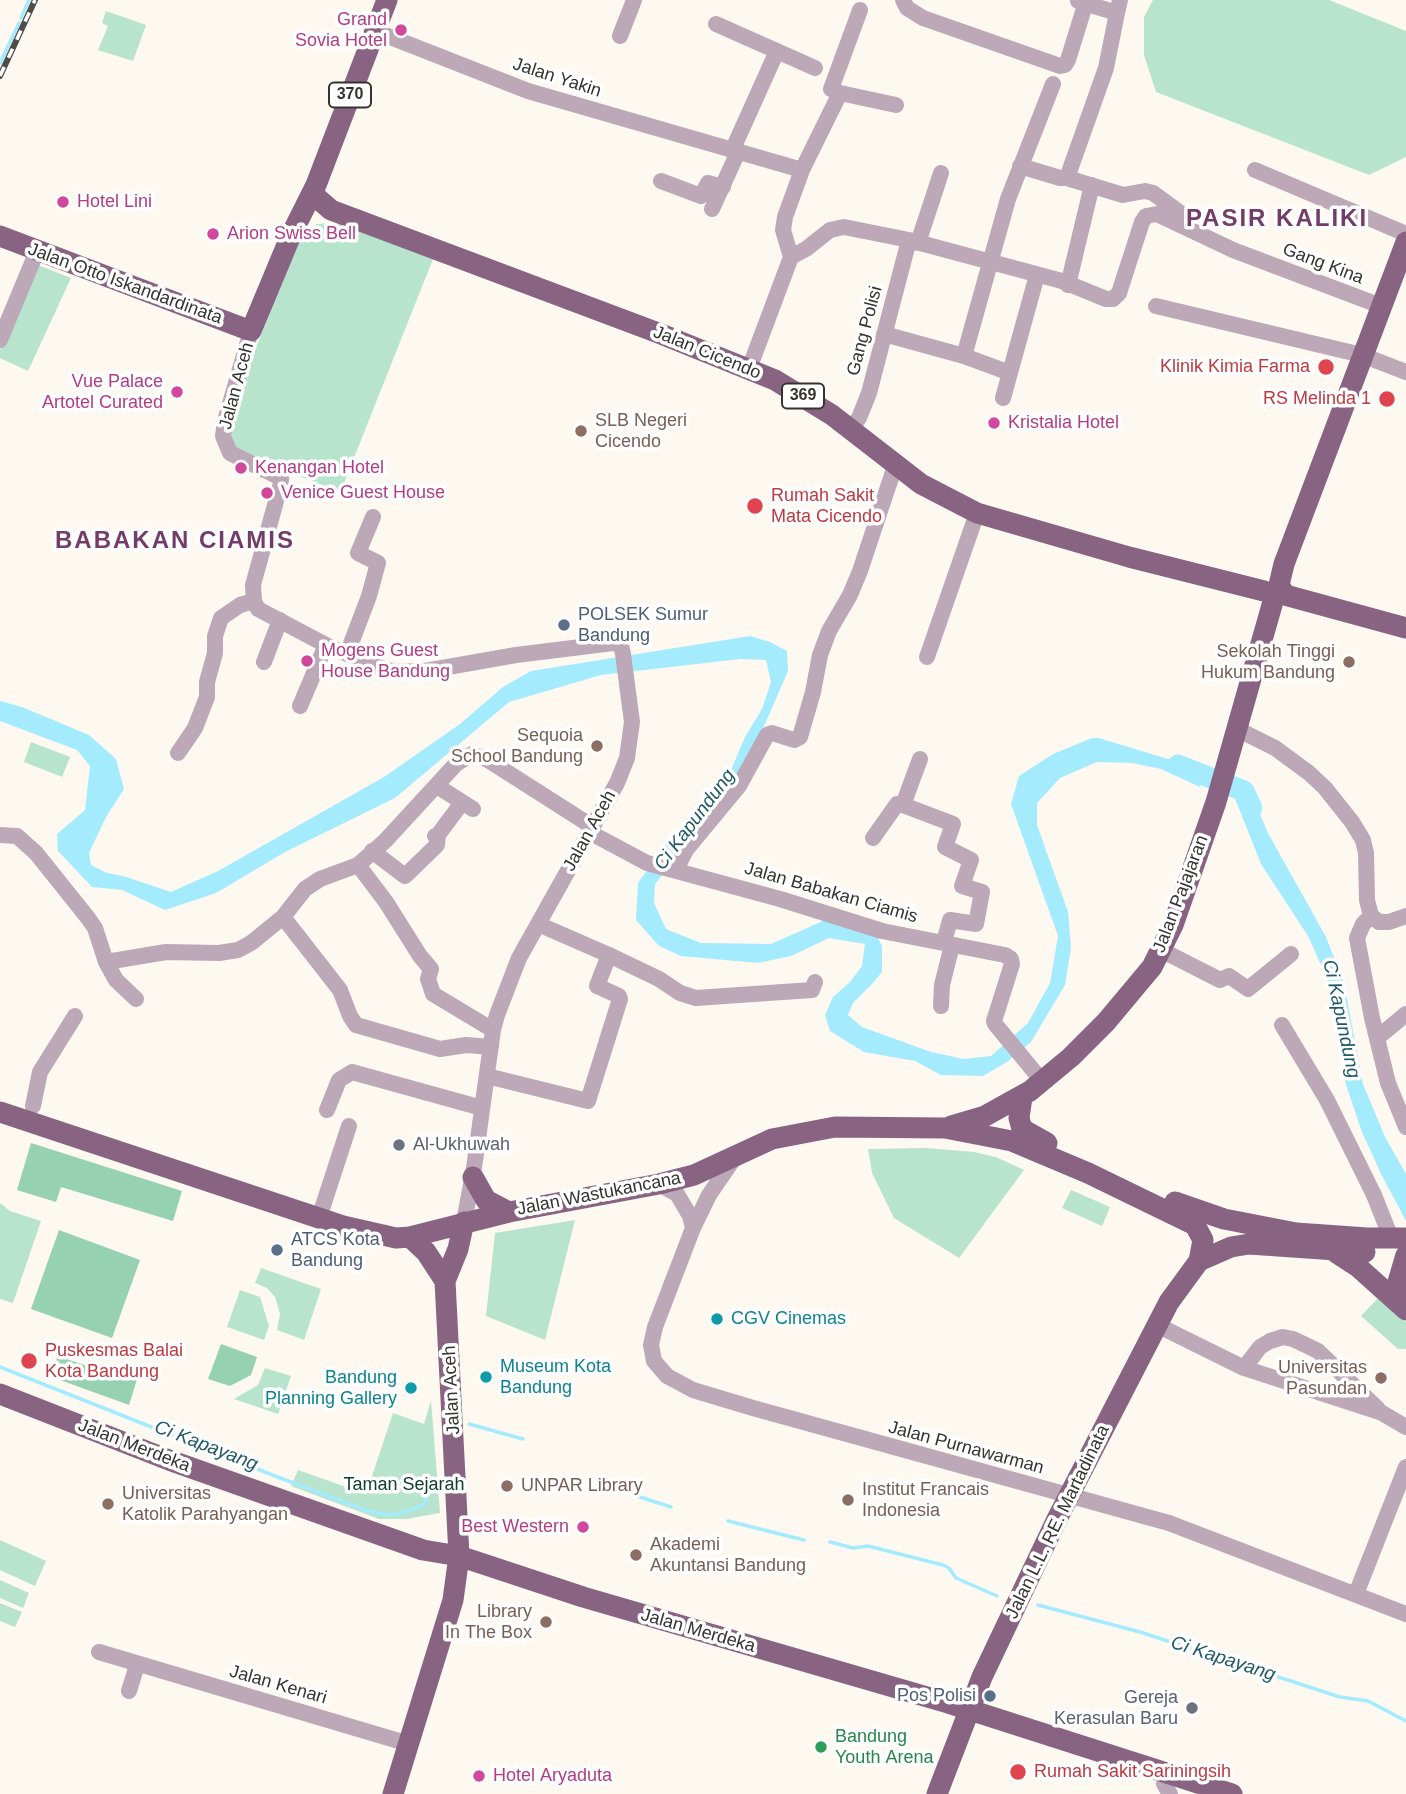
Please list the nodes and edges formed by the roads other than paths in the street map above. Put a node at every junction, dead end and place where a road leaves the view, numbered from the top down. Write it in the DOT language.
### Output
graph roads {
  1 [pos="387,0"];
  2 [pos="634,0"];
  3 [pos="903,0"];
  4 [pos="1081,1"];
  5 [pos="1119,6"];
  6 [pos="860,10"];
  7 [pos="716,23"];
  8 [pos="374,32"];
  9 [pos="621,36"];
  10 [pos="777,51"];
  11 [pos="815,68"];
  12 [pos="1053,84"];
  13 [pos="840,93"];
  14 [pos="896,105"];
  15 [pos="735,152"];
  16 [pos="1020,166"];
  17 [pos="802,170"];
  18 [pos="1255,170"];
  19 [pos="941,173"];
  20 [pos="1067,178"];
  21 [pos="661,181"];
  22 [pos="1092,186"];
  23 [pos="723,187"];
  24 [pos="314,191"];
  25 [pos="712,209"];
  26 [pos="331,210"];
  27 [pos="1183,226"];
  28 [pos="1406,233"];
  29 [pos="291,235"];
  30 [pos="0,236"];
  31 [pos="913,241"];
  32 [pos="1406,242"];
  33 [pos="36,256"];
  34 [pos="791,257"];
  35 [pos="989,262"];
  36 [pos="1037,275"];
  37 [pos="1068,285"];
  38 [pos="1156,306"];
  39 [pos="1381,306"];
  40 [pos="251,331"];
  41 [pos="884,334"];
  42 [pos="0,340"];
  43 [pos="1362,355"];
  44 [pos="964,356"];
  45 [pos="749,369"];
  46 [pos="1406,372"];
  47 [pos="1010,373"];
  48 [pos="1003,398"];
  49 [pos="850,429"];
  50 [pos="895,466"];
  51 [pos="978,513"];
  52 [pos="373,517"];
  53 [pos="1275,594"];
  54 [pos="254,601"];
  55 [pos="280,620"];
  56 [pos="1406,628"];
  57 [pos="326,645"];
  58 [pos="347,654"];
  59 [pos="927,657"];
  60 [pos="264,662"];
  61 [pos="300,706"];
  62 [pos="1237,729"];
  63 [pos="178,753"];
  64 [pos="920,759"];
  65 [pos="437,786"];
  66 [pos="903,805"];
  67 [pos="591,830"];
  68 [pos="0,835"];
  69 [pos="873,838"];
  70 [pos="372,851"];
  71 [pos="358,865"];
  72 [pos="674,870"];
  73 [pos="1371,916"];
  74 [pos="1406,916"];
  75 [pos="283,917"];
  76 [pos="538,924"];
  77 [pos="948,944"];
  78 [pos="1161,950"];
  79 [pos="1291,954"];
  80 [pos="609,955"];
  81 [pos="106,962"];
  82 [pos="815,982"];
  83 [pos="136,999"];
  84 [pos="941,1006"];
  85 [pos="1406,1014"];
  86 [pos="75,1016"];
  87 [pos="1282,1025"];
  88 [pos="492,1030"];
  89 [pos="1377,1038"];
  90 [pos="491,1047"];
  91 [pos="487,1076"];
  92 [pos="1042,1081"];
  93 [pos="1022,1097"];
  94 [pos="33,1106"];
  95 [pos="482,1108"];
  96 [pos="327,1110"];
  97 [pos="0,1112"];
  98 [pos="349,1126"];
  99 [pos="1406,1127"];
  100 [pos="945,1128"];
  101 [pos="735,1157"];
  102 [pos="473,1177"];
  103 [pos="659,1184"];
  104 [pos="509,1212"];
  105 [pos="319,1218"];
  106 [pos="464,1222"];
  107 [pos="693,1228"];
  108 [pos="410,1237"];
  109 [pos="1295,1240"];
  110 [pos="1402,1245"];
  111 [pos="1333,1251"];
  112 [pos="1199,1261"];
  113 [pos="445,1281"];
  114 [pos="1402,1306"];
  115 [pos="1157,1325"];
  116 [pos="1244,1368"];
  117 [pos="0,1394"];
  118 [pos="1382,1413"];
  119 [pos="1406,1427"];
  120 [pos="1406,1467"];
  121 [pos="1069,1496"];
  122 [pos="458,1562"];
  123 [pos="1356,1594"];
  124 [pos="1406,1614"];
  125 [pos="99,1652"];
  126 [pos="137,1665"];
  127 [pos="129,1691"];
  128 [pos="966,1715"];
  129 [pos="409,1744"];
  130 [pos="1167,1789"];
  131 [pos="393,1794"];
  132 [pos="937,1794"];
  133 [pos="1194,1794"];
  134 [pos="1232,1794"];
  1 -- 8 [label="main road, 370"];
  2 -- 9 [label="street"];
  3 -- 4 [label="street"];
  4 -- 5 [label="street"];
  5 -- 20 [label="street"];
  6 -- 13 [label="street"];
  7 -- 10 [label="street"];
  8 -- 15 [label="street, Jalan Yakin"];
  8 -- 24 [label="main road, 370"];
  10 -- 11 [label="street"];
  10 -- 15 [label="street"];
  12 -- 16 [label="street"];
  13 -- 14 [label="street"];
  13 -- 17 [label="street"];
  15 -- 17 [label="street, Jalan Yakin"];
  15 -- 23 [label="street"];
  16 -- 20 [label="street"];
  16 -- 35 [label="street"];
  17 -- 34 [label="street"];
  18 -- 28 [label="street"];
  19 -- 31 [label="street, Gang Polisi"];
  20 -- 22 [label="street"];
  21 -- 23 [label="street"];
  22 -- 27 [label="street"];
  22 -- 37 [label="street"];
  23 -- 25 [label="street"];
  24 -- 26 [label="main road, Jalan Cicendo / 369"];
  24 -- 29 [label="main road, Jalan Aceh"];
  26 -- 29 [label="main road"];
  26 -- 45 [label="main road, Jalan Cicendo / 369"];
  27 -- 37 [label="street, Gang Kina"];
  27 -- 39 [label="street, Gang Kina"];
  29 -- 40 [label="main road, Jalan Aceh"];
  30 -- 33 [label="main road, Jalan Otto Iskandardinata"];
  31 -- 34 [label="street"];
  31 -- 35 [label="street"];
  31 -- 41 [label="street, Gang Polisi"];
  32 -- 39 [label="main road, Jalan Pajajaran"];
  33 -- 40 [label="main road, Jalan Otto Iskandardinata"];
  33 -- 42 [label="street"];
  34 -- 45 [label="street"];
  35 -- 36 [label="street"];
  35 -- 44 [label="street"];
  36 -- 37 [label="street"];
  36 -- 47 [label="street"];
  38 -- 43 [label="street"];
  39 -- 43 [label="main road, Jalan Pajajaran"];
  40 -- 54 [label="street, Jalan Aceh"];
  41 -- 44 [label="street"];
  41 -- 49 [label="street, Gang Polisi"];
  43 -- 46 [label="street"];
  43 -- 53 [label="main road, Jalan Pajajaran"];
  44 -- 47 [label="street"];
  45 -- 49 [label="main road, Jalan Cicendo / 369"];
  47 -- 48 [label="street"];
  49 -- 50 [label="main road, Jalan Cicendo / 369"];
  50 -- 51 [label="main road, Jalan Cicendo / 369"];
  50 -- 72 [label="street"];
  51 -- 53 [label="main road, Jalan Cicendo / 369"];
  51 -- 59 [label="street"];
  52 -- 58 [label="street"];
  53 -- 56 [label="main road, Jalan Cicendo"];
  53 -- 62 [label="main road, Jalan Pajajaran"];
  54 -- 55 [label="street, Jalan Aceh"];
  54 -- 63 [label="street"];
  55 -- 57 [label="street, Jalan Aceh"];
  55 -- 60 [label="street"];
  57 -- 58 [label="street, Jalan Aceh"];
  57 -- 61 [label="street"];
  58 -- 67 [label="street, Jalan Aceh"];
  62 -- 73 [label="street"];
  62 -- 78 [label="main road, Jalan Pajajaran"];
  64 -- 66 [label="street"];
  65 -- 67 [label="street, Jalan Babakan Ciamis"];
  65 -- 70 [label="street, Jalan Babakan Ciamis"];
  65 -- 70 [label="street"];
  66 -- 69 [label="street"];
  66 -- 77 [label="street"];
  67 -- 72 [label="street, Jalan Babakan Ciamis"];
  67 -- 76 [label="street, Jalan Aceh"];
  68 -- 81 [label="street"];
  70 -- 71 [label="street, Jalan Babakan Ciamis"];
  71 -- 75 [label="street, Jalan Babakan Ciamis"];
  71 -- 88 [label="street"];
  72 -- 77 [label="street, Jalan Babakan Ciamis"];
  73 -- 74 [label="street"];
  73 -- 89 [label="street"];
  75 -- 81 [label="street, Jalan Babakan Ciamis"];
  75 -- 90 [label="street"];
  76 -- 80 [label="street"];
  76 -- 88 [label="street, Jalan Aceh"];
  77 -- 84 [label="street"];
  77 -- 92 [label="street, Jalan Babakan Ciamis"];
  78 -- 79 [label="street"];
  78 -- 92 [label="main road, Jalan Pajajaran"];
  80 -- 82 [label="street"];
  80 -- 91 [label="street"];
  81 -- 83 [label="street"];
  85 -- 89 [label="street"];
  86 -- 94 [label="street"];
  87 -- 110 [label="street"];
  88 -- 90 [label="street, Jalan Aceh"];
  89 -- 99 [label="street"];
  90 -- 91 [label="street, Jalan Aceh"];
  91 -- 95 [label="street, Jalan Aceh"];
  92 -- 93 [label="main road, Jalan Pajajaran"];
  93 -- 100 [label="main road, Jalan Pajajaran"];
  93 -- 109 [label="main road"];
  95 -- 96 [label="street"];
  95 -- 102 [label="street, Jalan Aceh"];
  97 -- 105 [label="main road, Jalan Wastukancana"];
  98 -- 105 [label="street"];
  100 -- 101 [label="main road, Jalan Wastukancana"];
  100 -- 112 [label="main road, Jalan Wastukancana"];
  101 -- 103 [label="main road, Jalan Wastukancana"];
  101 -- 107 [label="street, Jalan Purnawarman"];
  102 -- 104 [label="main road"];
  102 -- 106 [label="street, Jalan Aceh"];
  103 -- 104 [label="main road, Jalan Wastukancana"];
  103 -- 107 [label="street"];
  104 -- 106 [label="main road, Jalan Wastukancana"];
  105 -- 108 [label="main road, Jalan Wastukancana"];
  106 -- 108 [label="main road, Jalan Wastukancana"];
  106 -- 113 [label="main road, Jalan Aceh"];
  107 -- 121 [label="street, Jalan Purnawarman"];
  108 -- 113 [label="main road"];
  109 -- 110 [label="main road"];
  109 -- 111 [label="main road"];
  109 -- 112 [label="main road"];
  110 -- 111 [label="main road"];
  110 -- 114 [label="main road"];
  111 -- 114 [label="main road"];
  112 -- 115 [label="main road, Jalan L.L. RE. Martadinata"];
  113 -- 122 [label="main road, Jalan Aceh"];
  115 -- 116 [label="street"];
  115 -- 121 [label="main road, Jalan L.L. RE. Martadinata"];
  116 -- 118 [label="street"];
  116 -- 118 [label="street"];
  117 -- 122 [label="main road, Jalan Merdeka"];
  118 -- 119 [label="street"];
  120 -- 123 [label="street"];
  121 -- 123 [label="street, Jalan Purnawarman"];
  121 -- 128 [label="main road, Jalan L.L. RE. Martadinata"];
  122 -- 128 [label="main road, Jalan Merdeka"];
  122 -- 129 [label="main road, Jalan Aceh"];
  123 -- 124 [label="street, Jalan Purnawarman"];
  125 -- 126 [label="street, Jalan Kenari"];
  126 -- 127 [label="street"];
  126 -- 129 [label="street, Jalan Kenari"];
  128 -- 130 [label="main road"];
  128 -- 132 [label="main road, Jalan L.L. RE. Martadinata"];
  128 -- 134 [label="main road"];
  129 -- 131 [label="main road, Jalan Aceh"];
  130 -- 133 [label="main road"];
}
